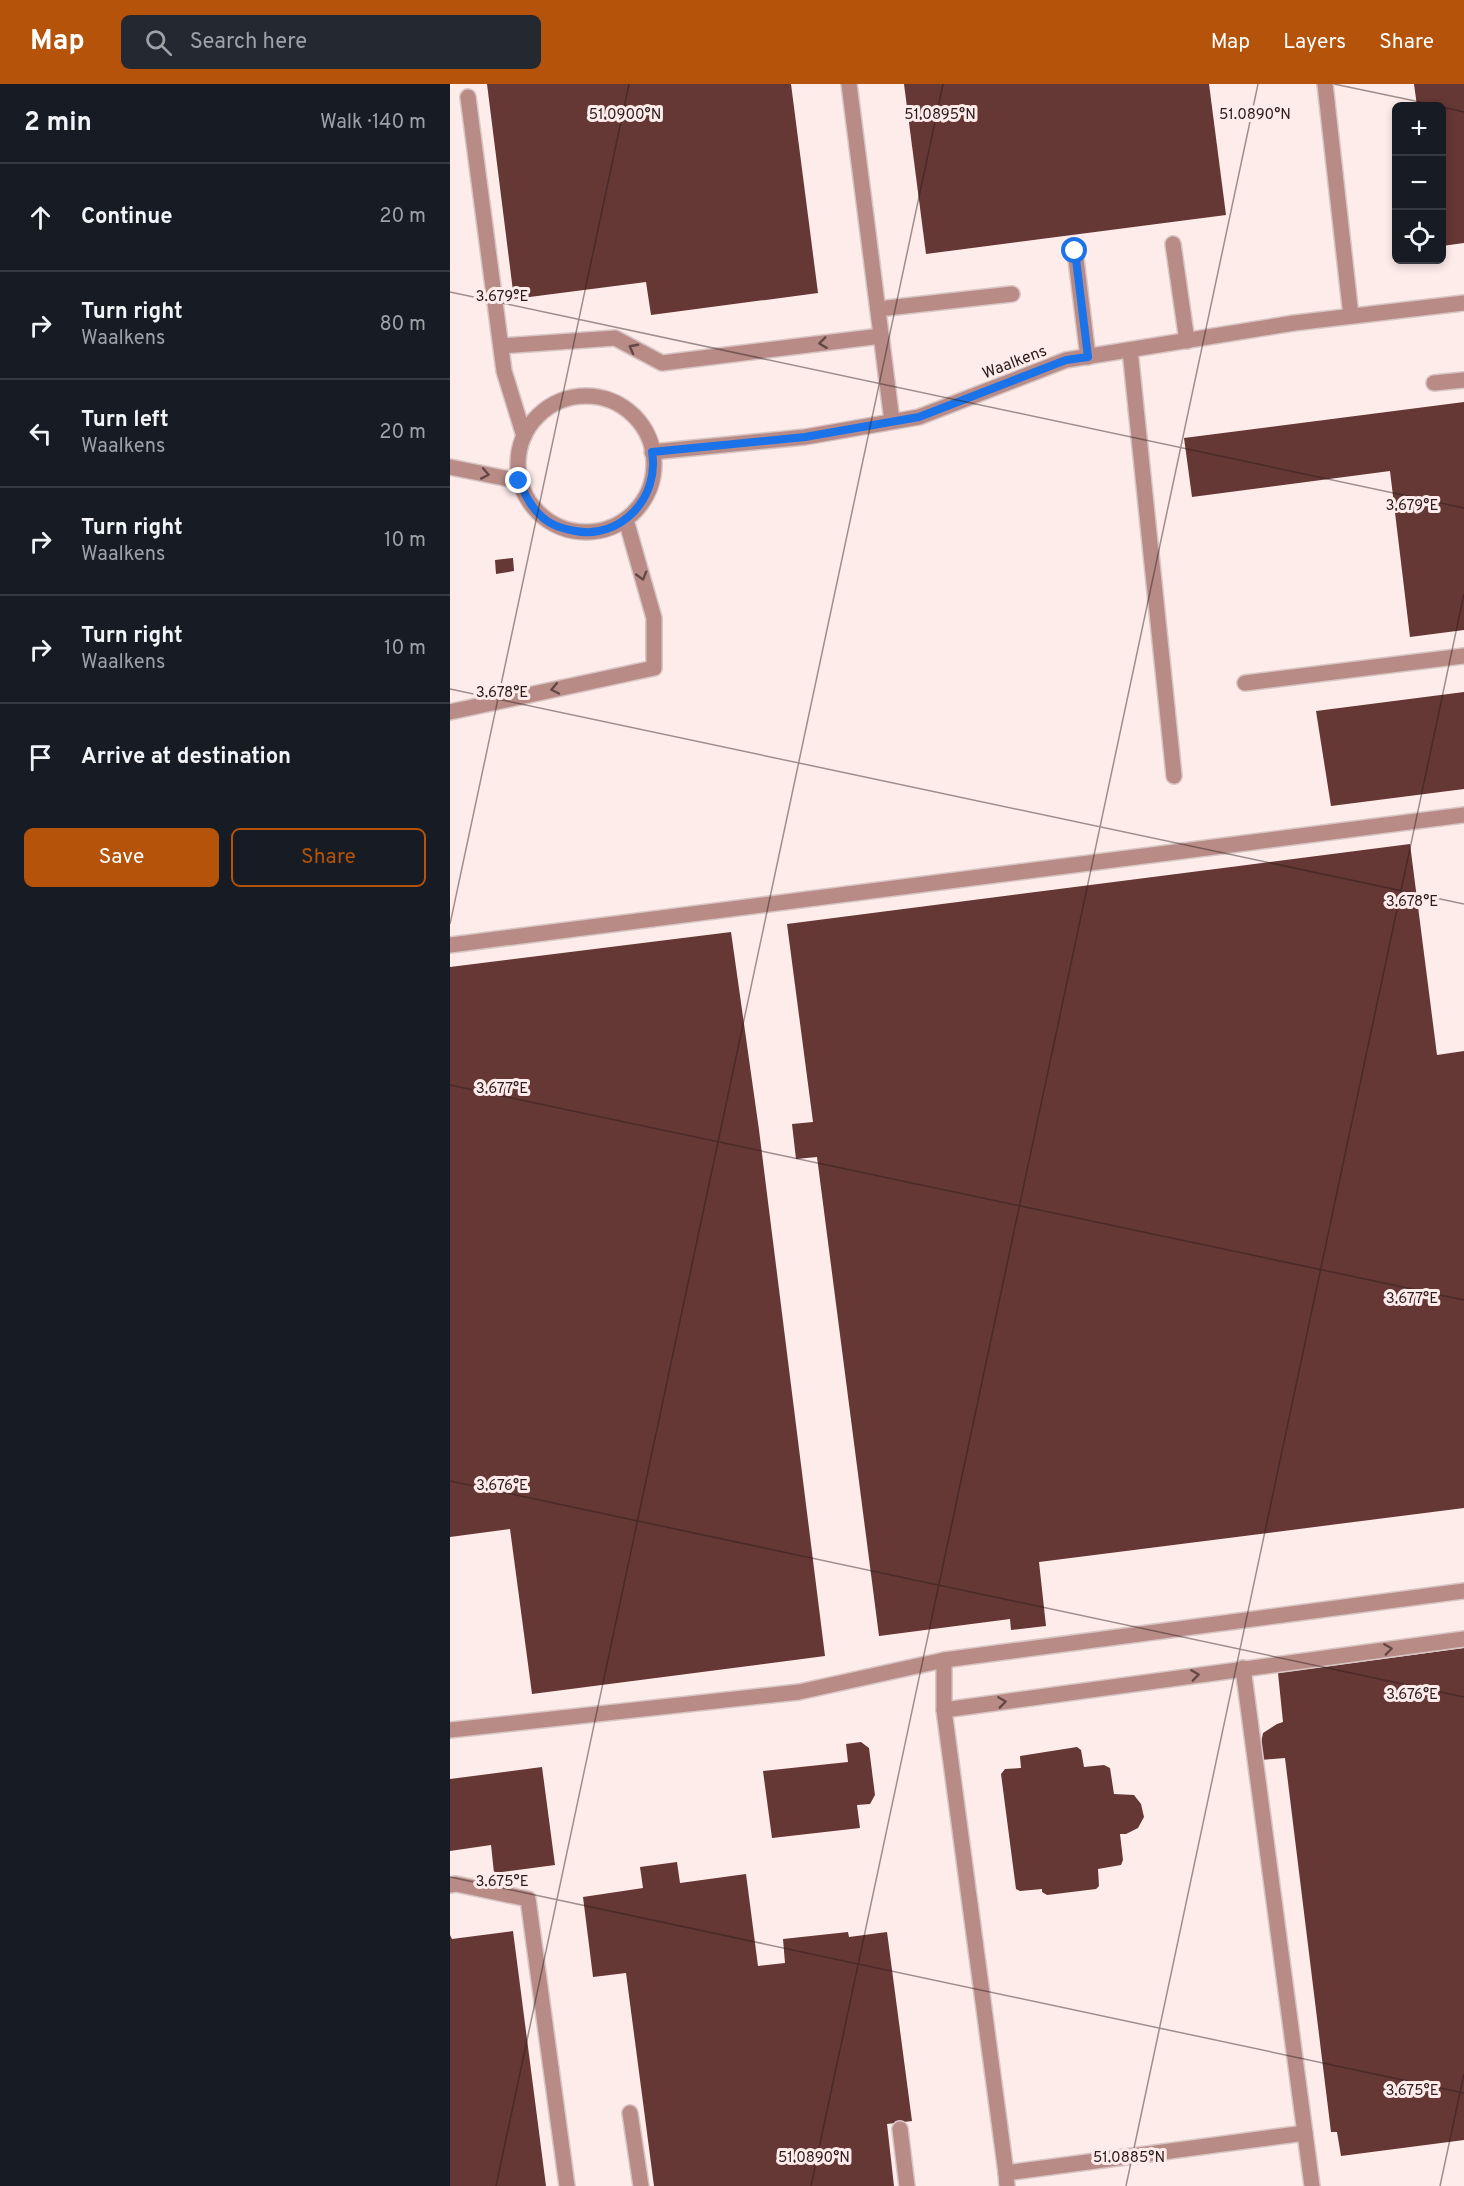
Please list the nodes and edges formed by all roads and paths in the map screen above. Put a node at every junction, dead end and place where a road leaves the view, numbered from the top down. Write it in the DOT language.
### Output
graph roads {
  1 [pos="849,84"];
  2 [pos="1325,84"];
  3 [pos="468,97"];
  4 [pos="1173,244"];
  5 [pos="1075,251"];
  6 [pos="1012,294"];
  7 [pos="1464,303"];
  8 [pos="878,309"];
  9 [pos="1351,316"];
  10 [pos="881,336"];
  11 [pos="1187,340"];
  12 [pos="501,346"];
  13 [pos="1130,350"];
  14 [pos="1088,357"];
  15 [pos="1464,380"];
  16 [pos="1434,384"];
  17 [pos="892,421"];
  18 [pos="524,436"];
  19 [pos="652,452"];
  20 [pos="450,467"];
  21 [pos="519,481"];
  22 [pos="626,520"];
  23 [pos="1464,656"];
  24 [pos="1245,683"];
  25 [pos="450,712"];
  26 [pos="1174,776"];
  27 [pos="1464,814"];
  28 [pos="450,945"];
  29 [pos="1464,1592"];
  30 [pos="1464,1639"];
  31 [pos="944,1660"];
  32 [pos="1243,1668"];
  33 [pos="944,1710"];
  34 [pos="450,1730"];
  35 [pos="450,1885"];
  36 [pos="630,2113"];
  37 [pos="900,2129"];
  38 [pos="1305,2133"];
  39 [pos="1007,2179"];
  40 [pos="567,2186"];
  41 [pos="641,2186"];
  42 [pos="907,2186"];
  43 [pos="1312,2186"];
  1 -- 8 [label="street"];
  2 -- 9 [label="street"];
  3 -- 12 [label="street"];
  4 -- 11 [label="street"];
  5 -- 14 [label="street"];
  6 -- 8 [label="street"];
  7 -- 9 [label="street, Waalkens"];
  8 -- 10 [label="street"];
  9 -- 11 [label="street, Waalkens"];
  10 -- 12 [label="street, one-way"];
  10 -- 17 [label="street"];
  11 -- 13 [label="street, Waalkens"];
  12 -- 18 [label="street"];
  13 -- 14 [label="street, Waalkens"];
  13 -- 26 [label="street"];
  14 -- 17 [label="street, Waalkens"];
  15 -- 16 [label="street"];
  17 -- 19 [label="street, Waalkens"];
  18 -- 19 [label="street"];
  18 -- 21 [label="street"];
  19 -- 22 [label="street"];
  20 -- 21 [label="street, one-way"];
  21 -- 22 [label="street"];
  22 -- 25 [label="street, one-way"];
  23 -- 24 [label="street"];
  27 -- 28 [label="street"];
  29 -- 31 [label="street"];
  32 -- 30 [label="street, one-way"];
  31 -- 33 [label="street"];
  31 -- 34 [label="street"];
  33 -- 32 [label="street, one-way"];
  32 -- 38 [label="street"];
  33 -- 39 [label="street"];
  35 -- 40 [label="street"];
  36 -- 41 [label="street"];
  37 -- 42 [label="street"];
  38 -- 39 [label="street"];
  38 -- 43 [label="street"];
}
